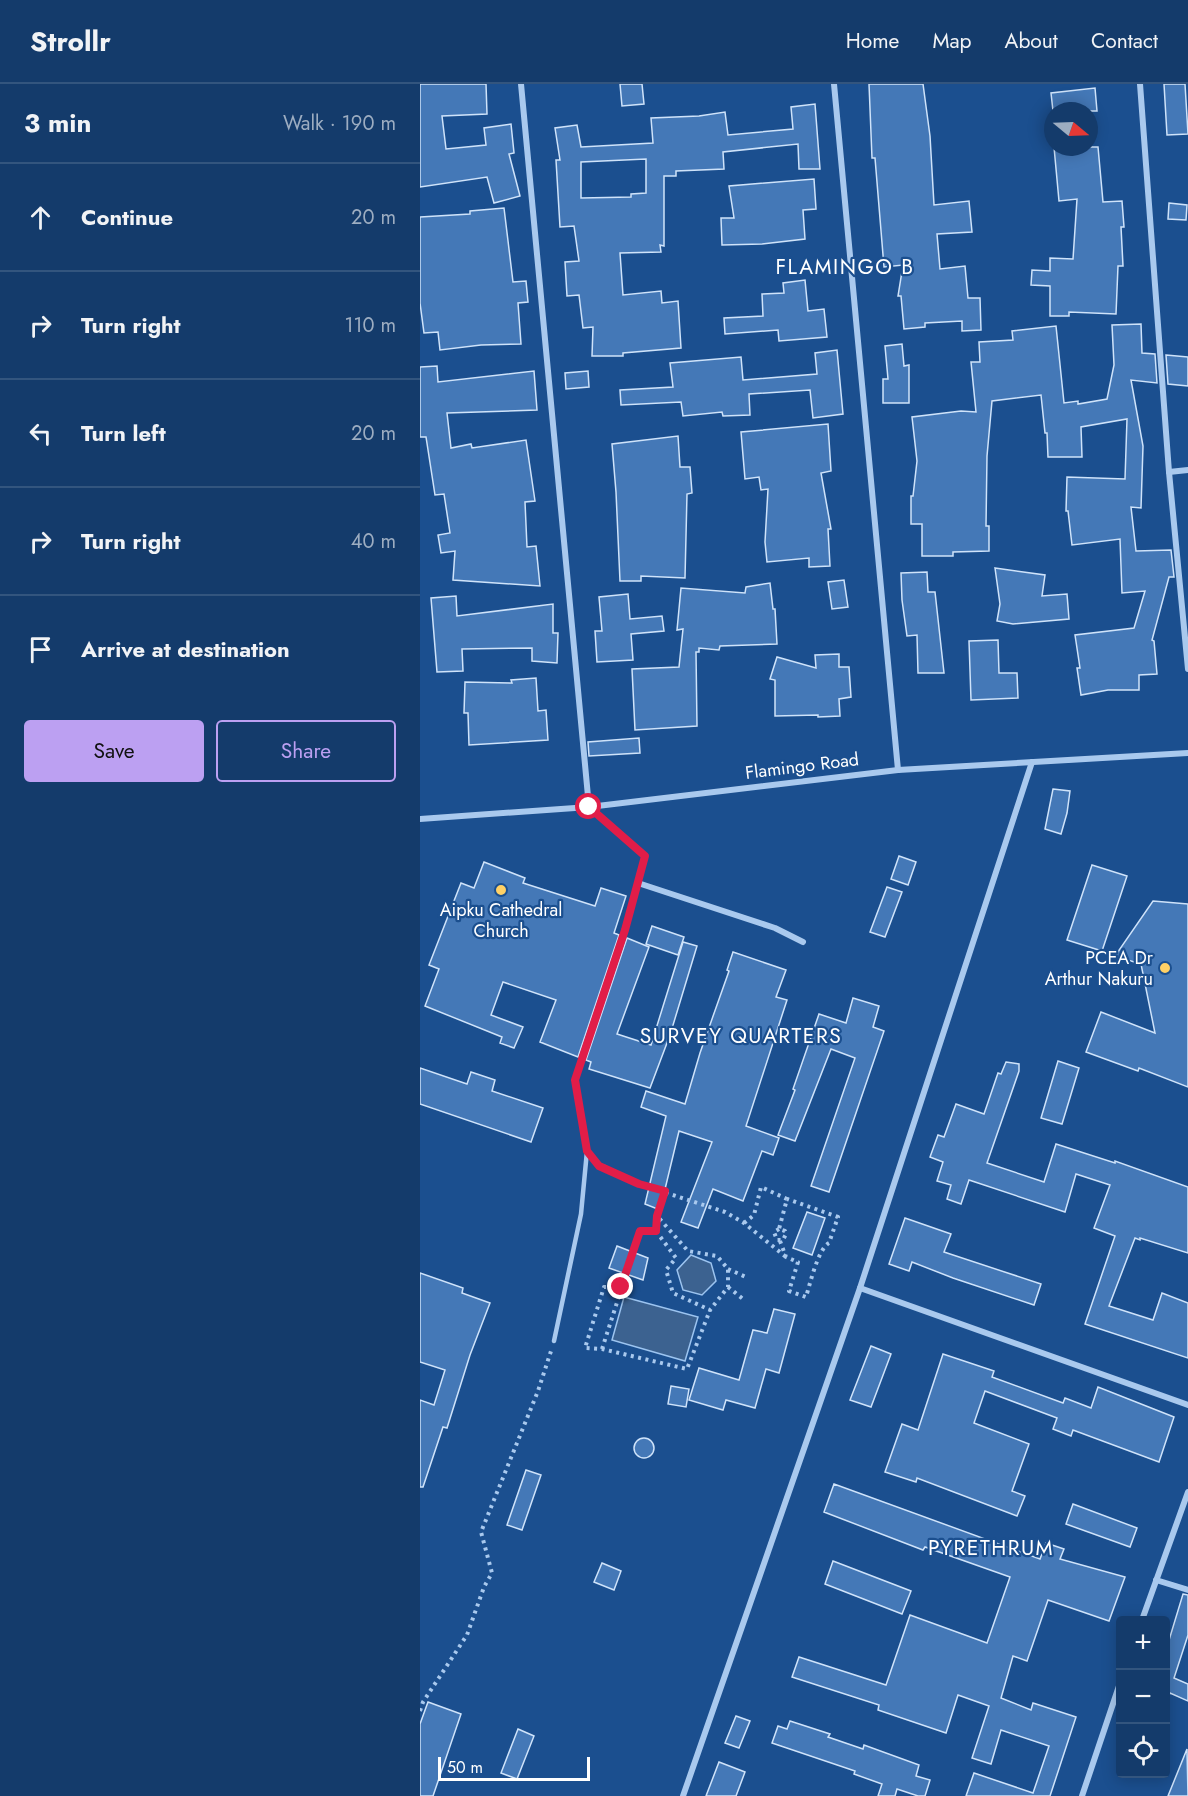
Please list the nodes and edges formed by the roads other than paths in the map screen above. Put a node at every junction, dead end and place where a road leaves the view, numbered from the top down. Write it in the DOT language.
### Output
graph roads {
  1 [pos="521,84"];
  2 [pos="834,84"];
  3 [pos="1140,84"];
  4 [pos="1188,470"];
  5 [pos="1169,472"];
  6 [pos="1188,669"];
  7 [pos="1188,753"];
  8 [pos="1032,762"];
  9 [pos="898,770"];
  10 [pos="589,807"];
  11 [pos="420,819"];
  12 [pos="638,883"];
  13 [pos="803,942"];
  14 [pos="860,1288"];
  15 [pos="554,1341"];
  16 [pos="1188,1405"];
  17 [pos="1188,1492"];
  18 [pos="1156,1580"];
  19 [pos="1188,1590"];
  20 [pos="1143,1616"];
  21 [pos="1116,1695"];
  22 [pos="683,1796"];
  23 [pos="1082,1796"];
  1 -- 10 [label="street"];
  2 -- 9 [label="street"];
  3 -- 5 [label="street"];
  4 -- 5 [label="street"];
  5 -- 6 [label="street"];
  7 -- 8 [label="street, Flamingo Road"];
  8 -- 9 [label="street, Flamingo Road"];
  8 -- 14 [label="street"];
  9 -- 10 [label="street, Flamingo Road"];
  10 -- 11 [label="street, Flamingo Road"];
  10 -- 12 [label="lane"];
  12 -- 13 [label="street"];
  12 -- 15 [label="lane"];
  14 -- 16 [label="street"];
  14 -- 22 [label="street"];
  17 -- 18 [label="street"];
  18 -- 19 [label="street"];
  18 -- 20 [label="street"];
  21 -- 23 [label="street"];
}
